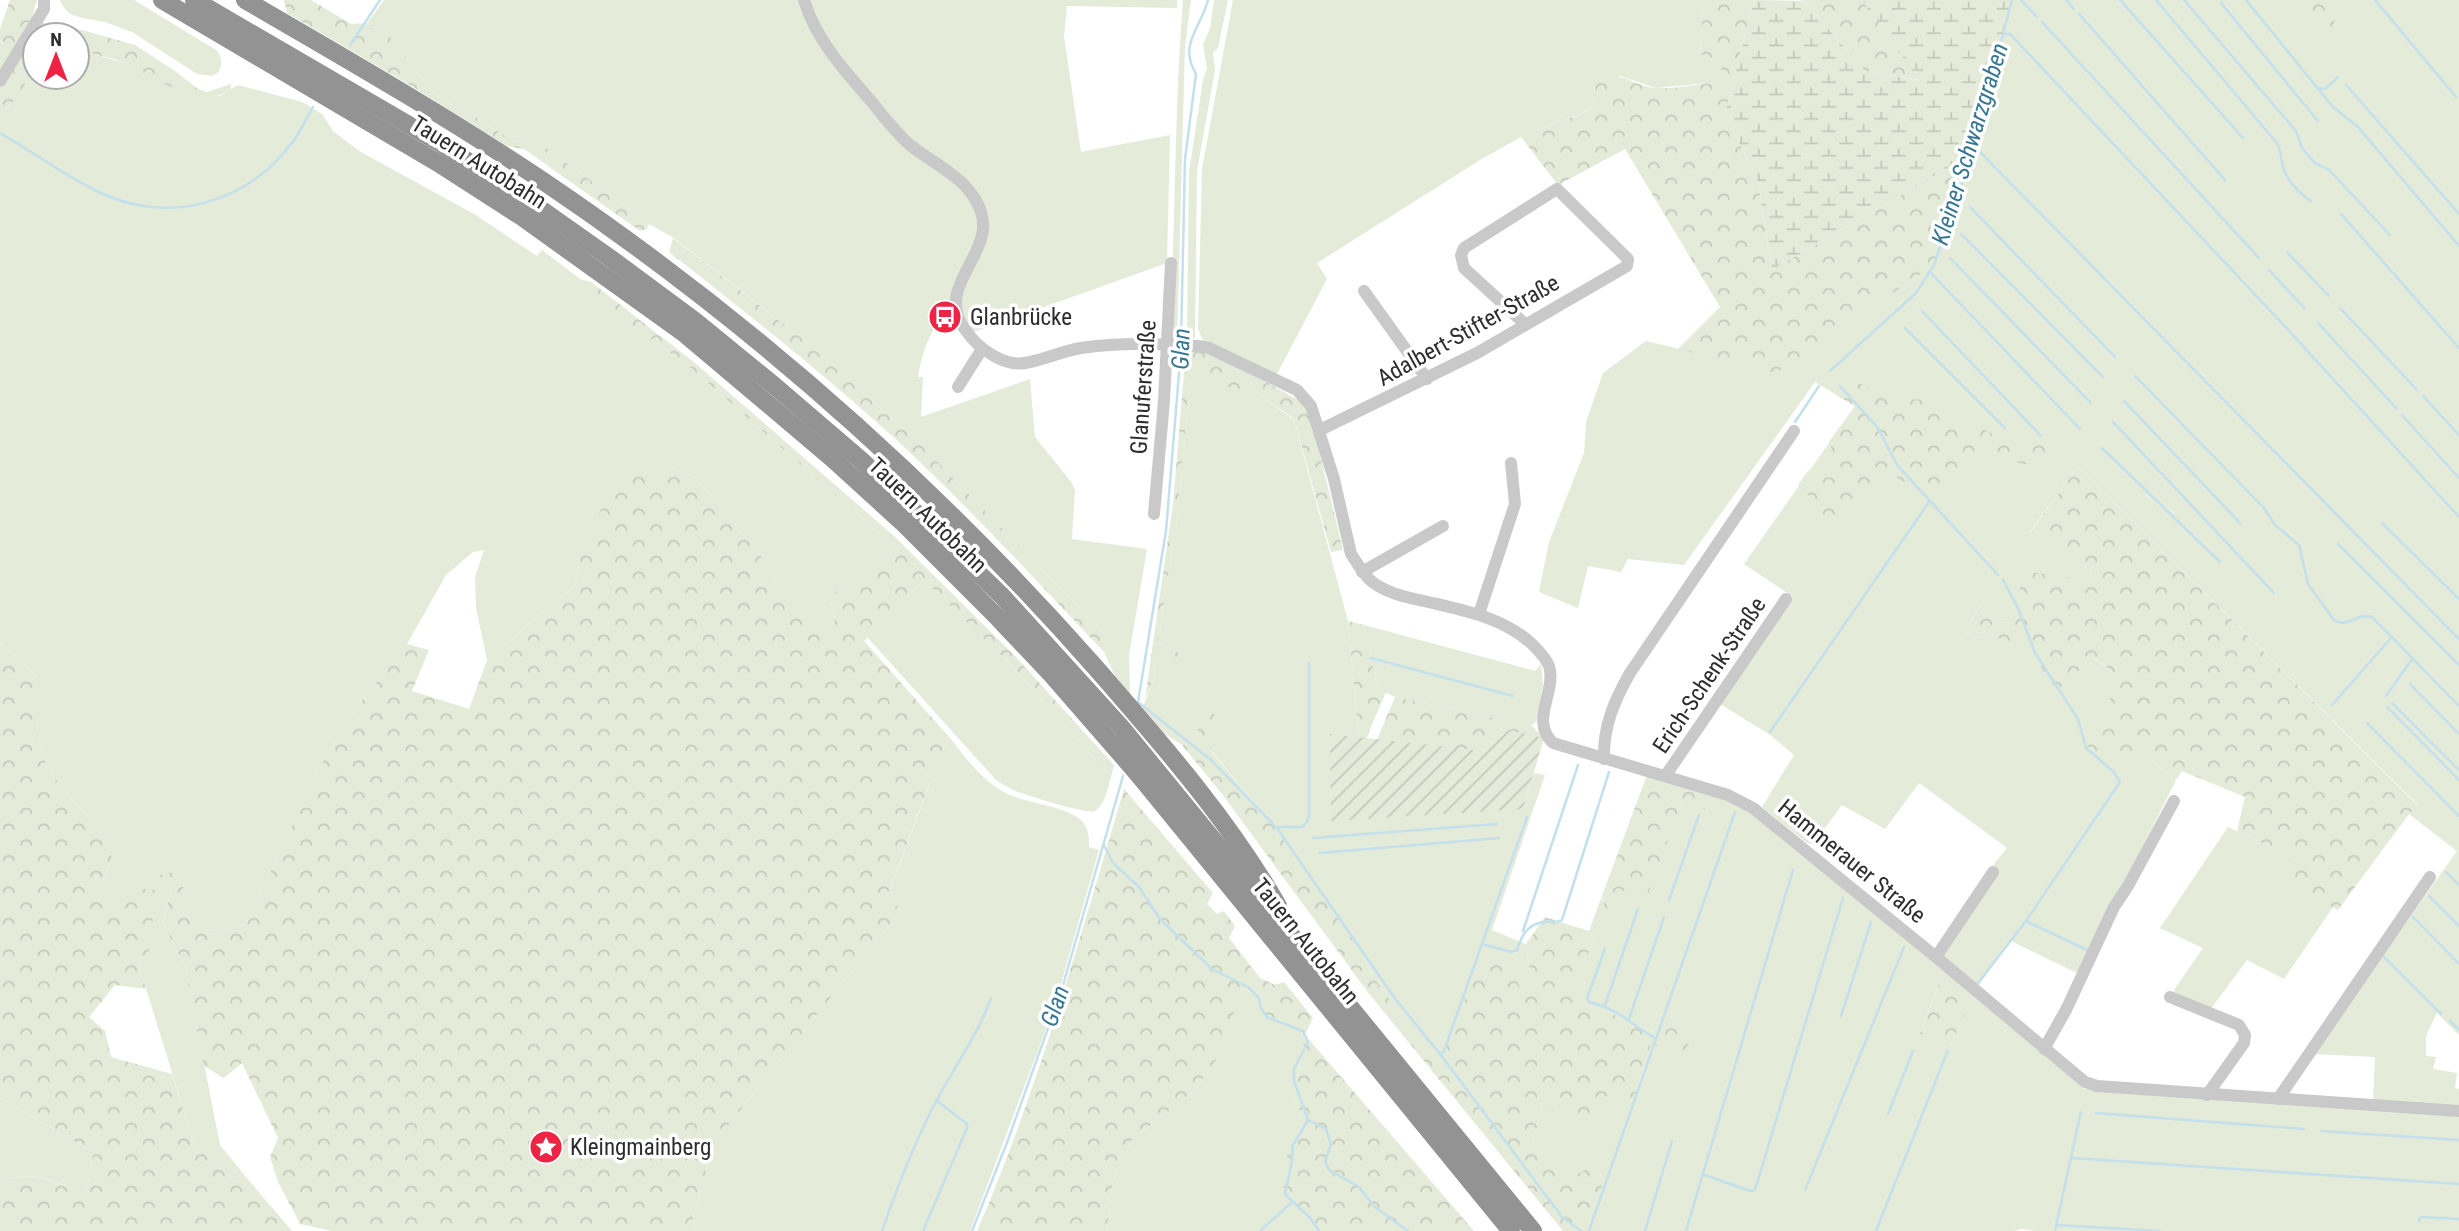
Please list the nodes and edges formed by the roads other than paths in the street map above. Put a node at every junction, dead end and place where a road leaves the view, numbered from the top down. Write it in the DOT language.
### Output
graph roads {
  1 [pos="44,0"];
  2 [pos="162,0"];
  3 [pos="194,0"];
  4 [pos="245,0"];
  5 [pos="804,0"];
  6 [pos="0,81"];
  7 [pos="1171,263"];
  8 [pos="1364,291"];
  9 [pos="1525,324"];
  10 [pos="1168,344"];
  11 [pos="982,349"];
  12 [pos="1427,379"];
  13 [pos="958,387"];
  14 [pos="1320,430"];
  15 [pos="1794,431"];
  16 [pos="1511,463"];
  17 [pos="1154,514"];
  18 [pos="1443,526"];
  19 [pos="1362,572"];
  20 [pos="1786,598"];
  21 [pos="1479,614"];
  22 [pos="1604,759"];
  23 [pos="1666,775"];
  24 [pos="2174,801"];
  25 [pos="1993,872"];
  26 [pos="2430,877"];
  27 [pos="1305,951"];
  28 [pos="1936,957"];
  29 [pos="2170,997"];
  30 [pos="2044,1049"];
  31 [pos="2207,1095"];
  32 [pos="2278,1099"];
  33 [pos="2459,1111"];
  34 [pos="1511,1231"];
  35 [pos="1533,1231"];
  1 -- 6 [label="street"];
  2 -- 34 [label="highway, Tauern Autobahn"];
  3 -- 27 [label="highway"];
  4 -- 27 [label="highway"];
  5 -- 11 [label="street"];
  7 -- 10 [label="street, Glanuferstraße"];
  8 -- 12 [label="street"];
  9 -- 9 [label="street, Adalbert-Stifter-Straße"];
  9 -- 12 [label="street, Adalbert-Stifter-Straße"];
  10 -- 11 [label="street"];
  10 -- 14 [label="street"];
  10 -- 17 [label="street, Glanuferstraße"];
  11 -- 13 [label="street"];
  12 -- 14 [label="street, Adalbert-Stifter-Straße"];
  14 -- 19 [label="street"];
  15 -- 22 [label="street"];
  16 -- 21 [label="street"];
  18 -- 19 [label="street"];
  19 -- 21 [label="street, Hammerauer Straße"];
  20 -- 23 [label="street, Erich-Schenk-Straße"];
  21 -- 22 [label="street, Hammerauer Straße"];
  22 -- 23 [label="street, Hammerauer Straße"];
  23 -- 28 [label="street, Hammerauer Straße"];
  24 -- 30 [label="street"];
  25 -- 28 [label="street"];
  26 -- 32 [label="street"];
  27 -- 35 [label="highway, Tauern Autobahn"];
  28 -- 30 [label="street, Hammerauer Straße"];
  29 -- 31 [label="street"];
  30 -- 31 [label="street, Hammerauer Straße"];
  31 -- 32 [label="street, Hammerauer Straße"];
  32 -- 33 [label="street, Hammerauer Straße"];
}
